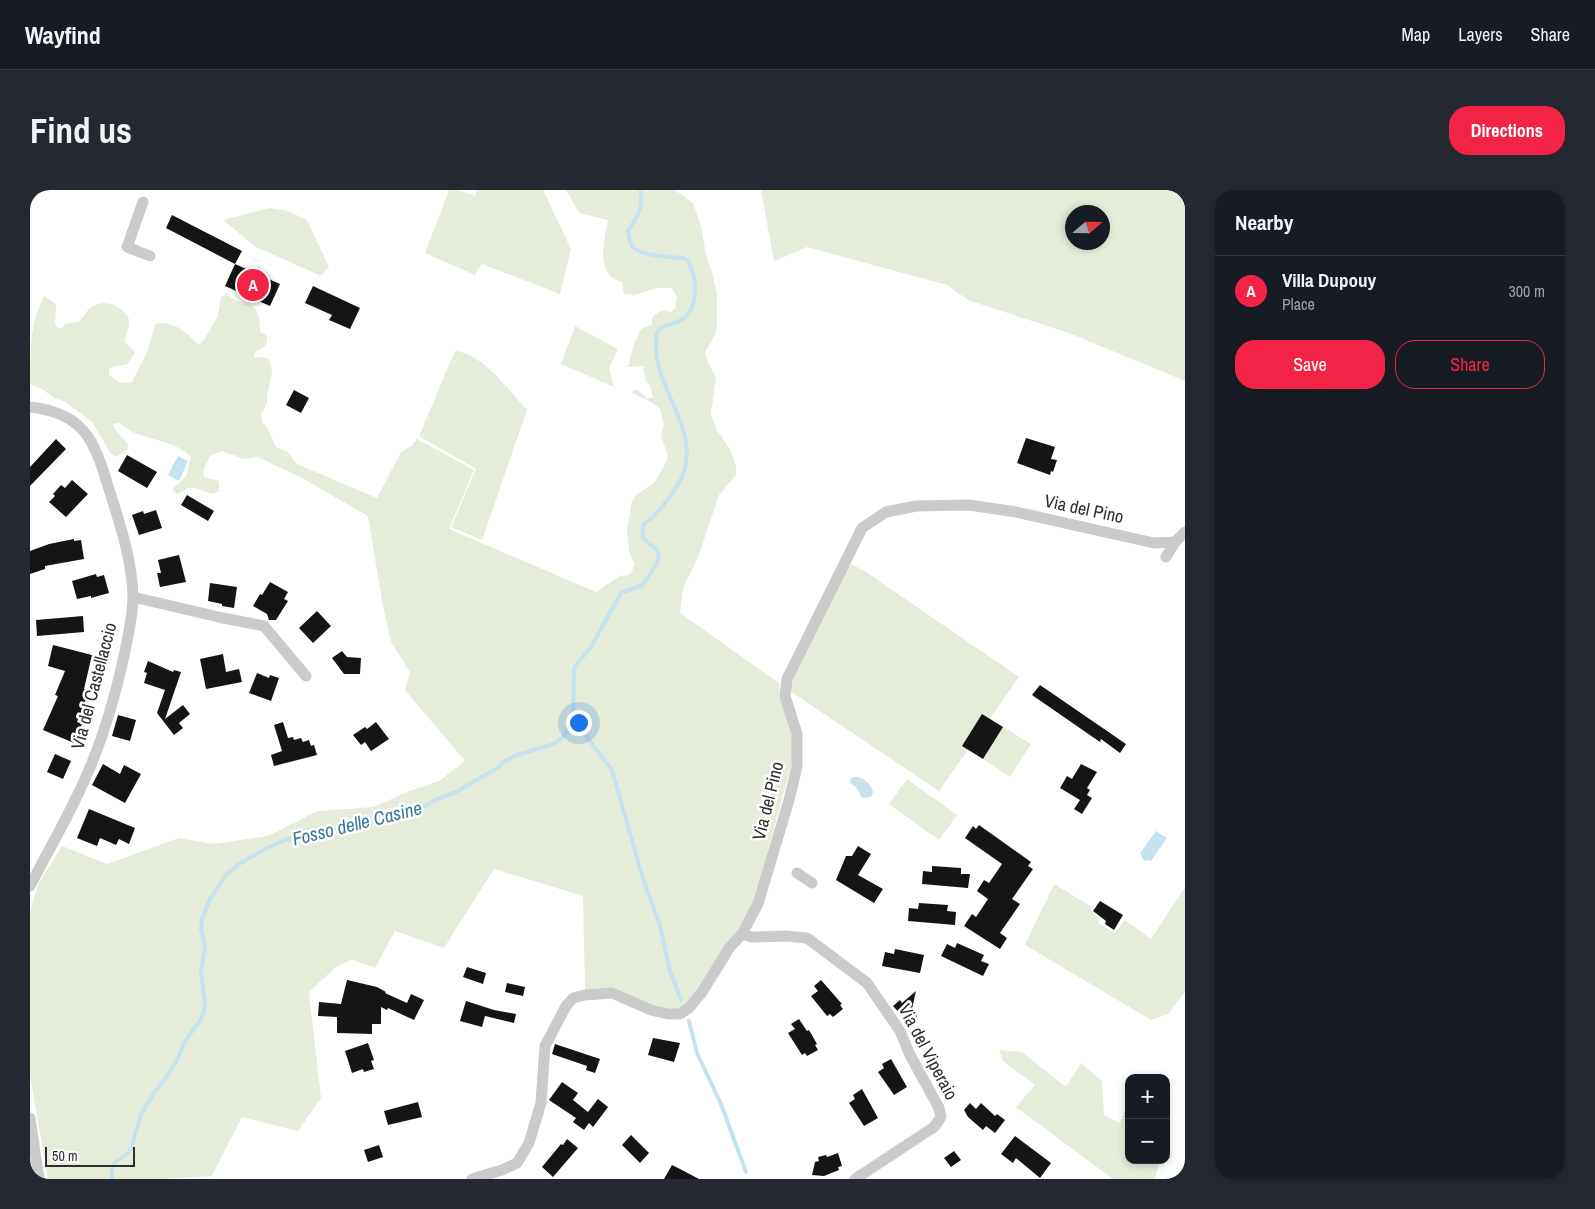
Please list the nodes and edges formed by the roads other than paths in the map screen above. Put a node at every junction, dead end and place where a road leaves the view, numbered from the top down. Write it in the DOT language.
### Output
graph roads {
  1 [pos="143,202"];
  2 [pos="150,256"];
  3 [pos="30,407"];
  4 [pos="1185,532"];
  5 [pos="1175,542"];
  6 [pos="1166,556"];
  7 [pos="133,597"];
  8 [pos="306,676"];
  9 [pos="797,873"];
  10 [pos="812,883"];
  11 [pos="30,886"];
  12 [pos="742,934"];
  13 [pos="30,1118"];
  14 [pos="39,1179"];
  15 [pos="472,1179"];
  16 [pos="855,1179"];
  1 -- 2 [label="street"];
  3 -- 7 [label="street, Via del Castellaccio"];
  4 -- 5 [label="street"];
  5 -- 6 [label="street"];
  5 -- 12 [label="street, Via del Pino"];
  7 -- 8 [label="street"];
  7 -- 11 [label="street, Via del Castellaccio"];
  9 -- 10 [label="street"];
  12 -- 15 [label="street, Via del Pino"];
  12 -- 16 [label="street, Via del Viperaio"];
  13 -- 14 [label="street"];
}
